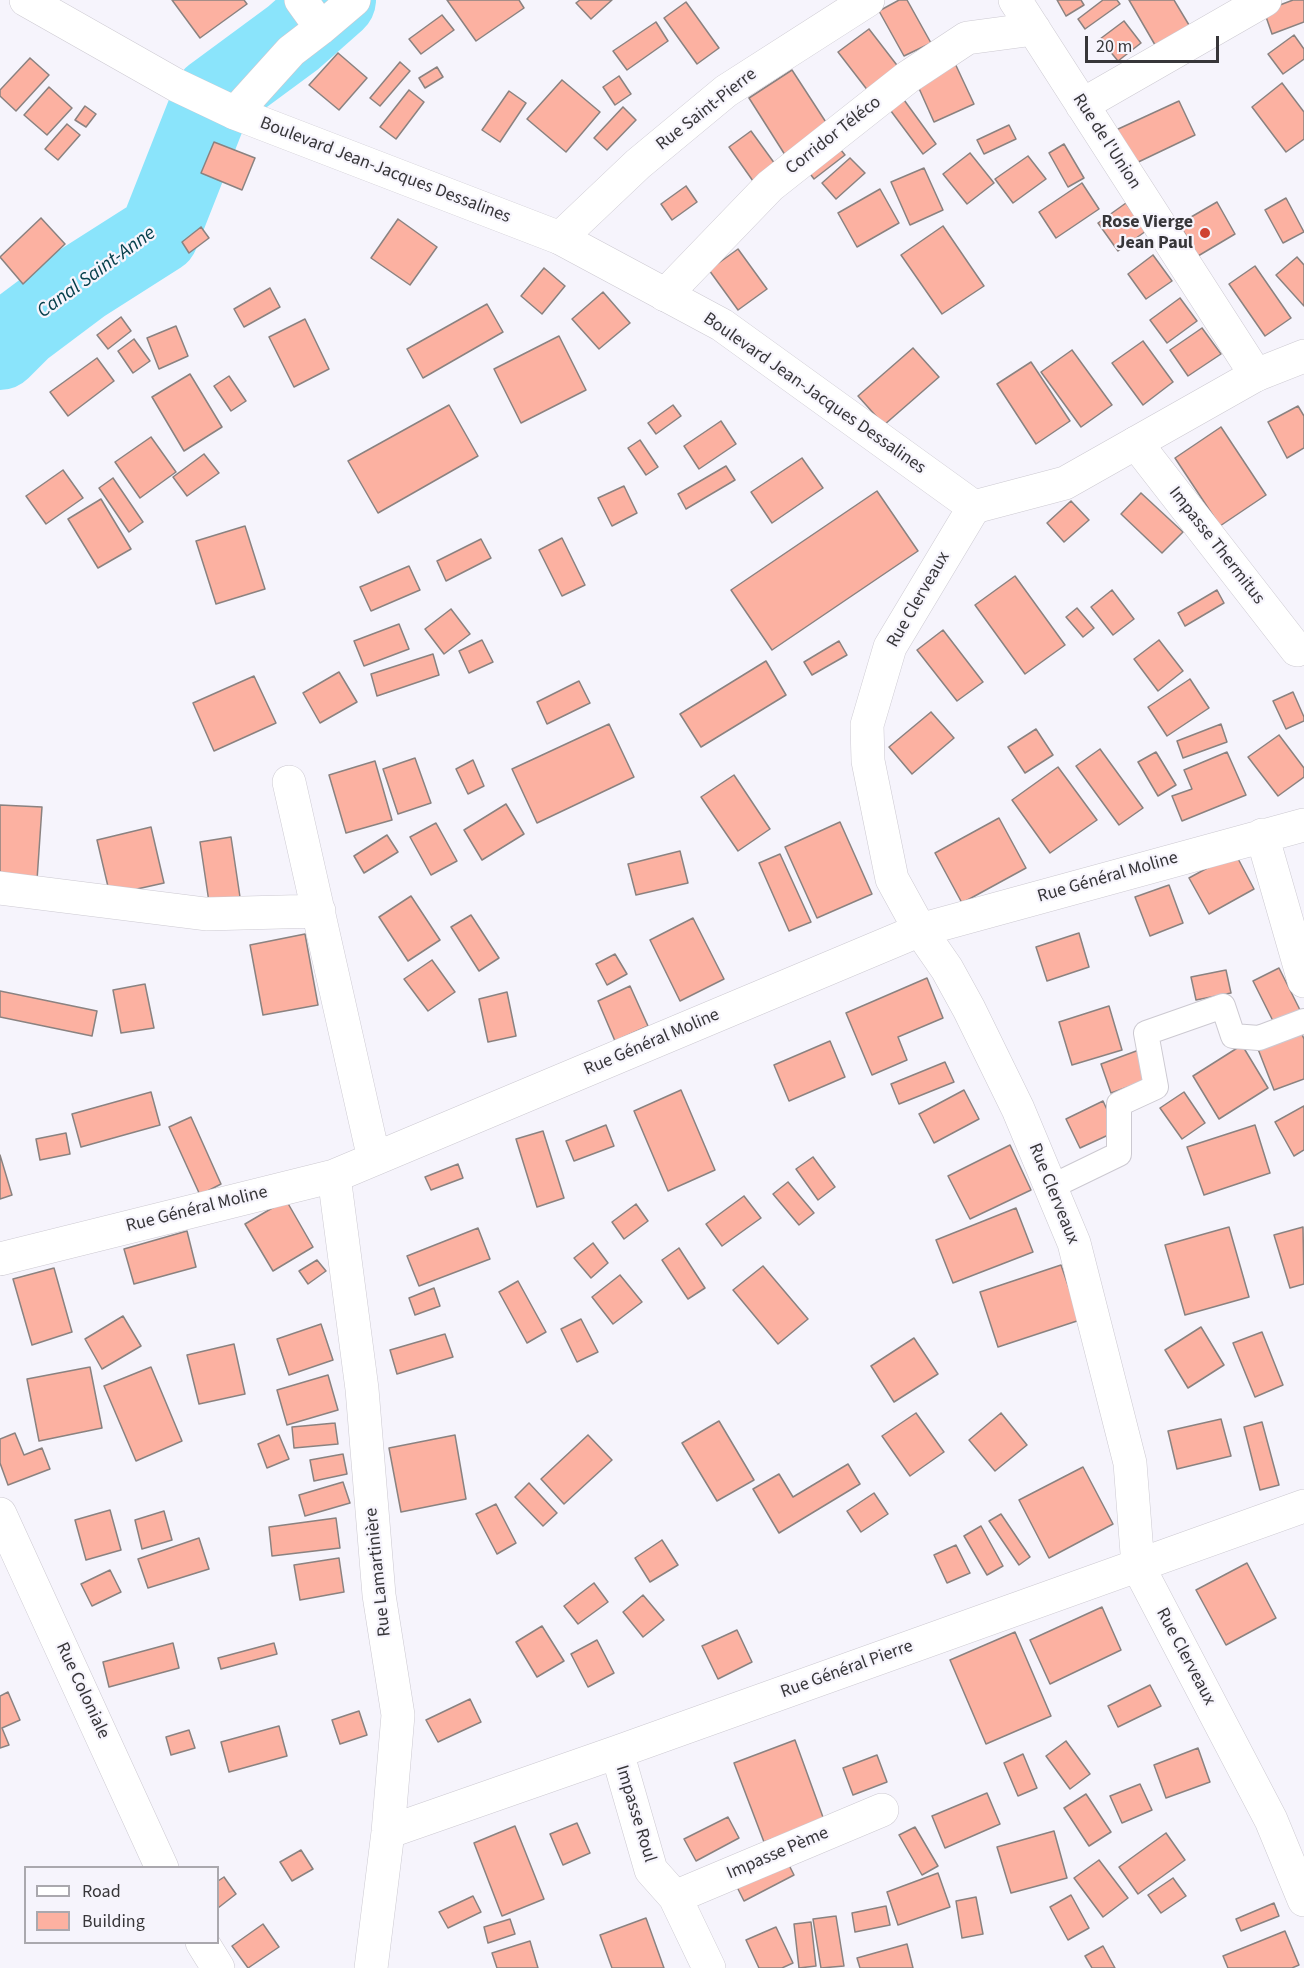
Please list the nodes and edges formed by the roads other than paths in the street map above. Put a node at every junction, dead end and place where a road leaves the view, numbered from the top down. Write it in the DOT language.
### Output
graph roads {
  1 [pos="26,0"];
  2 [pos="301,0"];
  3 [pos="354,0"];
  4 [pos="868,0"];
  5 [pos="1015,0"];
  6 [pos="1264,0"];
  7 [pos="321,28"];
  8 [pos="1034,29"];
  9 [pos="1082,105"];
  10 [pos="229,109"];
  11 [pos="560,238"];
  12 [pos="665,295"];
  13 [pos="1304,356"];
  14 [pos="1256,375"];
  15 [pos="1136,442"];
  16 [pos="974,507"];
  17 [pos="1302,656"];
  18 [pos="289,782"];
  19 [pos="1304,825"];
  20 [pos="1262,835"];
  21 [pos="0,888"];
  22 [pos="319,911"];
  23 [pos="920,930"];
  24 [pos="1304,981"];
  25 [pos="1304,1021"];
  26 [pos="374,1159"];
  27 [pos="334,1176"];
  28 [pos="1051,1187"];
  29 [pos="0,1259"];
  30 [pos="1304,1506"];
  31 [pos="0,1514"];
  32 [pos="1138,1566"];
  33 [pos="617,1752"];
  34 [pos="882,1810"];
  35 [pos="388,1832"];
  36 [pos="161,1866"];
  37 [pos="675,1897"];
  38 [pos="1304,1900"];
  39 [pos="203,1944"];
  40 [pos="218,1968"];
  41 [pos="371,1968"];
  42 [pos="709,1968"];
  1 -- 10 [label="street, Boulevard Jean-Jacques Dessalines"];
  2 -- 7 [label="street"];
  3 -- 7 [label="street"];
  4 -- 11 [label="street, Rue Saint-Pierre"];
  5 -- 8 [label="street, Rue de l'Union"];
  6 -- 9 [label="street"];
  7 -- 10 [label="street"];
  8 -- 9 [label="street, Rue de l'Union"];
  8 -- 12 [label="street, Corridor Téléco"];
  9 -- 14 [label="street, Rue de l'Union"];
  10 -- 11 [label="street, Boulevard Jean-Jacques Dessalines"];
  11 -- 12 [label="street, Boulevard Jean-Jacques Dessalines"];
  12 -- 16 [label="street, Boulevard Jean-Jacques Dessalines"];
  13 -- 14 [label="street"];
  14 -- 15 [label="street"];
  15 -- 16 [label="street"];
  15 -- 17 [label="street, Impasse Thermitus"];
  16 -- 23 [label="street, Rue Clerveaux"];
  18 -- 22 [label="street"];
  19 -- 20 [label="street, Rue Général Moline"];
  20 -- 23 [label="street, Rue Général Moline"];
  20 -- 24 [label="street"];
  21 -- 22 [label="street"];
  22 -- 26 [label="street"];
  23 -- 26 [label="street, Rue Général Moline"];
  23 -- 28 [label="street, Rue Clerveaux"];
  25 -- 28 [label="lane"];
  26 -- 27 [label="street, Rue Général Moline"];
  27 -- 29 [label="street, Rue Général Moline"];
  27 -- 35 [label="street, Rue Lamartinière"];
  28 -- 32 [label="street, Rue Clerveaux"];
  30 -- 32 [label="street, Rue Général Pierre"];
  31 -- 36 [label="street, Rue Coloniale"];
  32 -- 33 [label="street, Rue Général Pierre"];
  32 -- 38 [label="street, Rue Clerveaux"];
  33 -- 35 [label="street, Rue Général Pierre"];
  33 -- 37 [label="street, Impasse Roul"];
  34 -- 37 [label="street, Impasse Pème"];
  35 -- 41 [label="street, Rue Lamartinière"];
  37 -- 42 [label="street, Impasse Roul"];
  39 -- 40 [label="street"];
}
